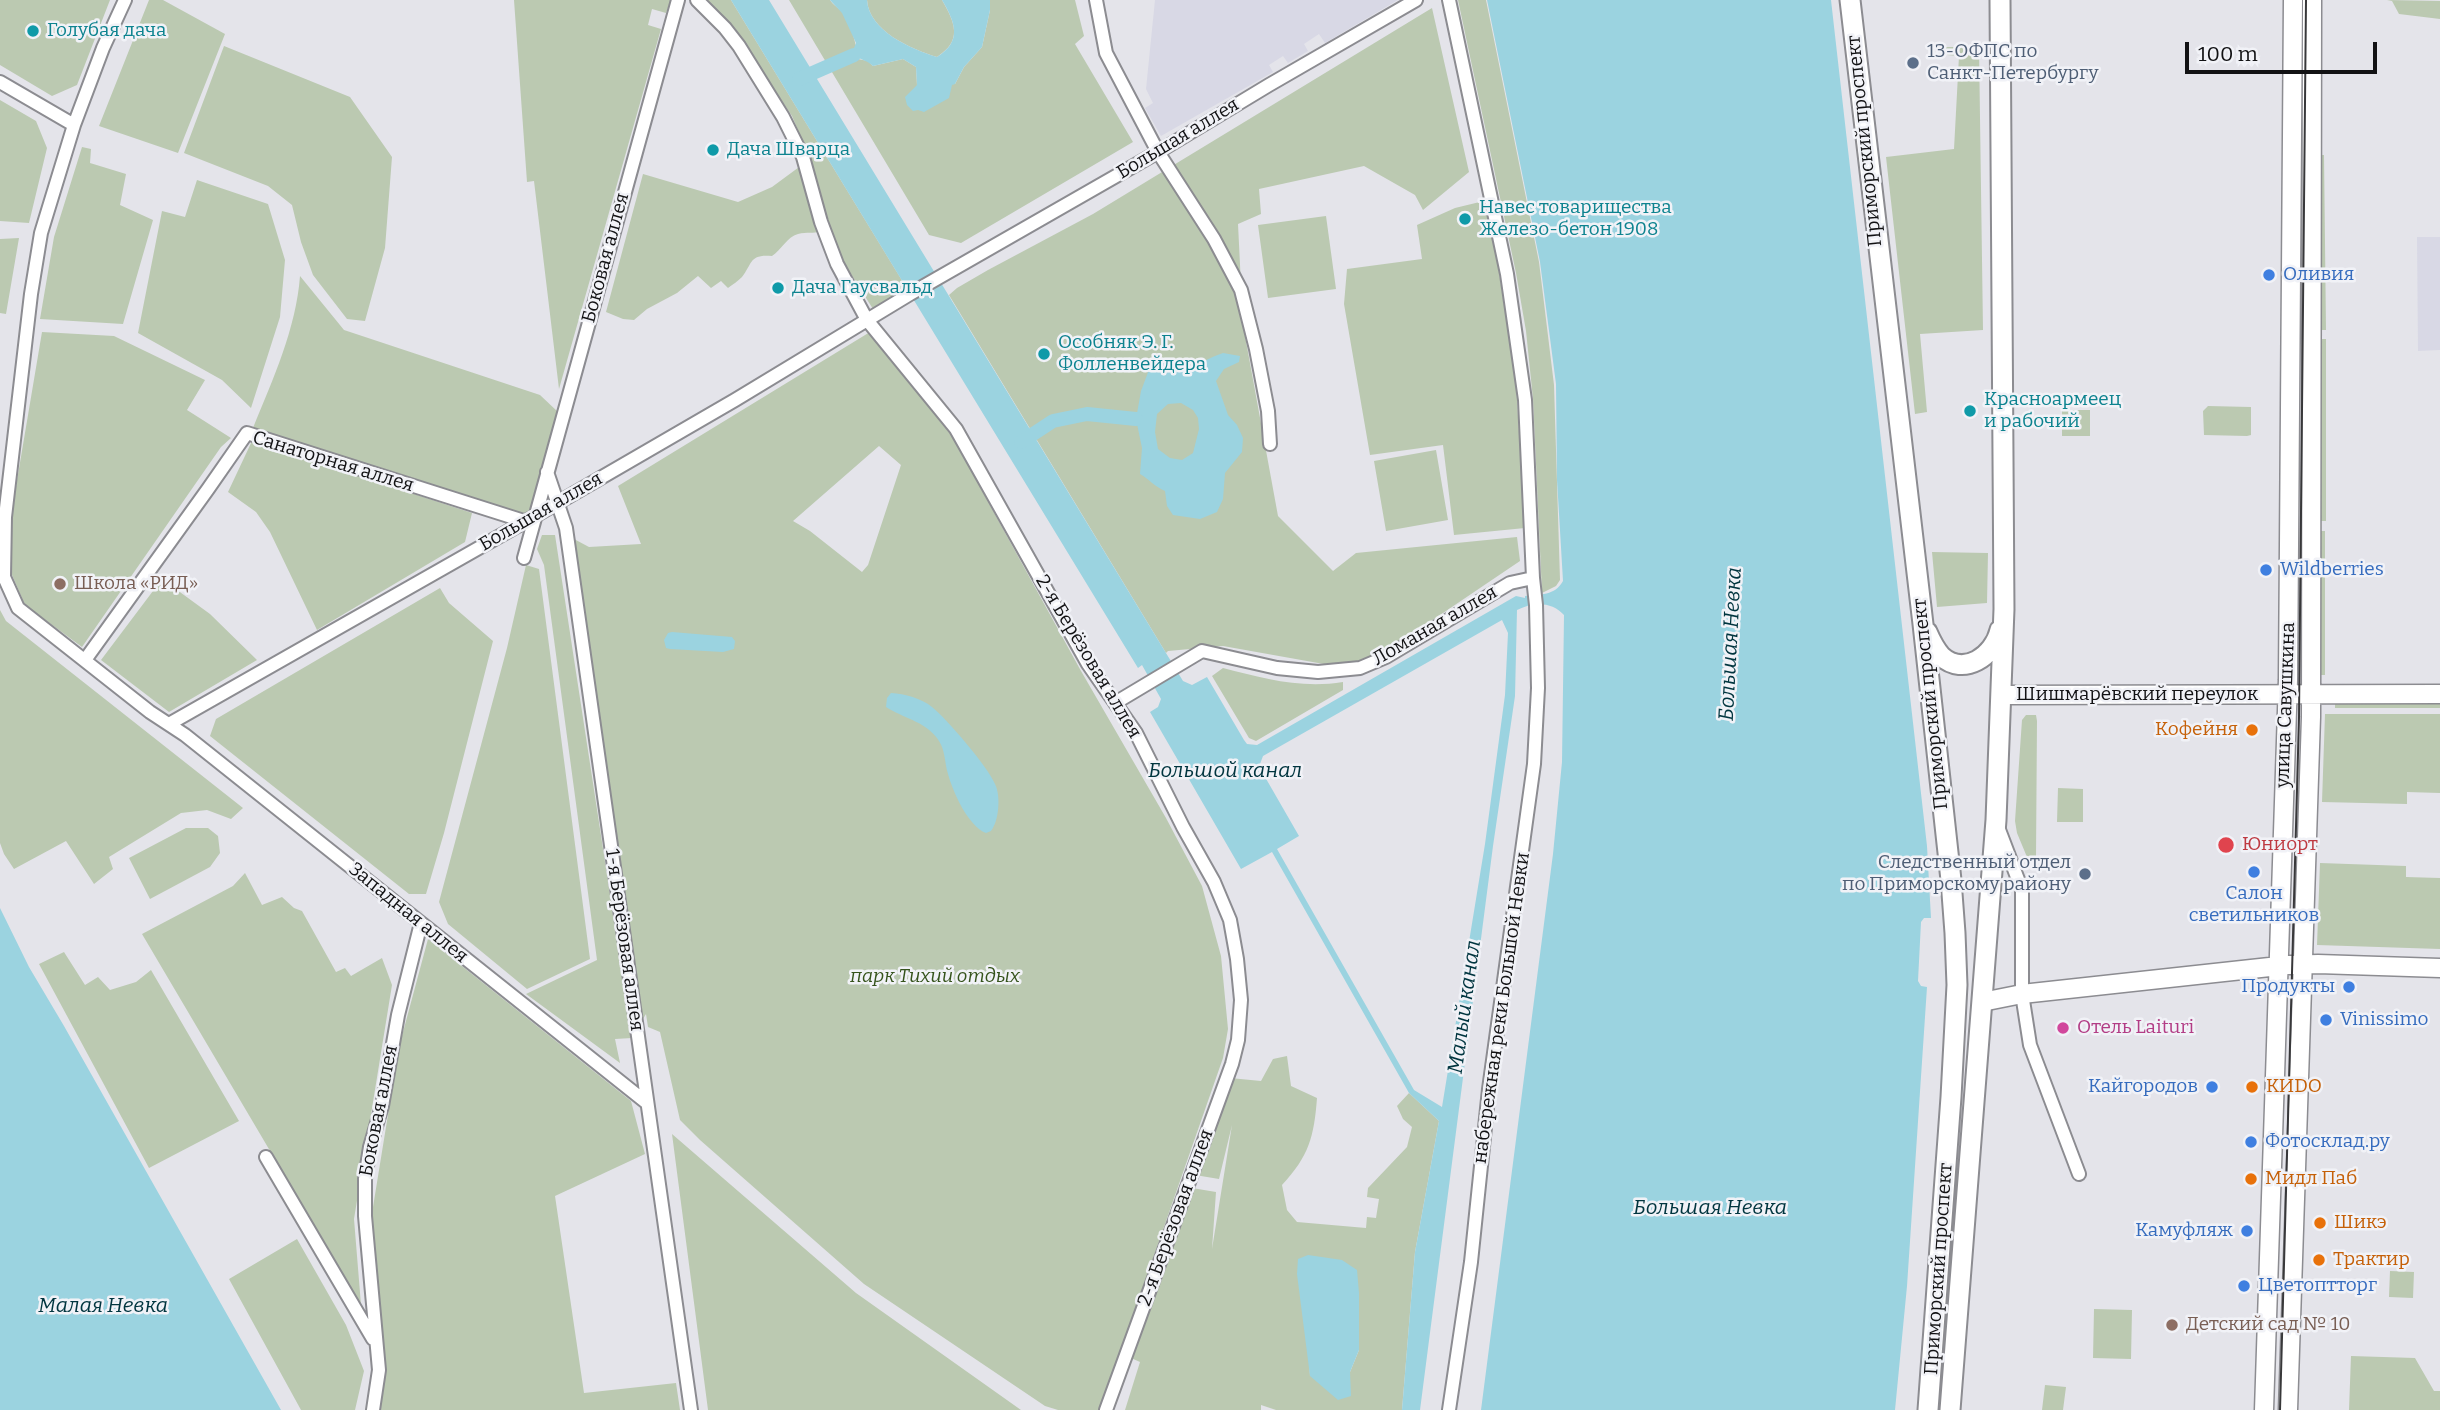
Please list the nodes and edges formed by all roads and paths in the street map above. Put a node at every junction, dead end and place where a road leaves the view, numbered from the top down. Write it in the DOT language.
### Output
graph roads {
  1 [pos="125,0"];
  2 [pos="678,0"];
  3 [pos="697,0"];
  4 [pos="1096,0"];
  5 [pos="1416,0"];
  6 [pos="1449,0"];
  7 [pos="1850,0"];
  8 [pos="2000,0"];
  9 [pos="2292,0"];
  10 [pos="2312,0"];
  11 [pos="0,82"];
  12 [pos="74,125"];
  13 [pos="1158,152"];
  14 [pos="867,320"];
  15 [pos="1270,444"];
  16 [pos="547,472"];
  17 [pos="559,502"];
  18 [pos="530,524"];
  19 [pos="524,558"];
  20 [pos="1533,578"];
  21 [pos="2004,609"];
  22 [pos="1923,624"];
  23 [pos="85,660"];
  24 [pos="2287,694"];
  25 [pos="2310,694"];
  26 [pos="2440,694"];
  27 [pos="2002,695"];
  28 [pos="1115,703"];
  29 [pos="169,724"];
  30 [pos="1996,820"];
  31 [pos="421,923"];
  32 [pos="2303,965"];
  33 [pos="2278,966"];
  34 [pos="2440,968"];
  35 [pos="2022,994"];
  36 [pos="1982,1002"];
  37 [pos="647,1103"];
  38 [pos="266,1157"];
  39 [pos="2080,1174"];
  40 [pos="375,1343"];
  41 [pos="1952,1406"];
  42 [pos="373,1410"];
  43 [pos="691,1410"];
  44 [pos="1106,1410"];
  45 [pos="1449,1410"];
  46 [pos="1928,1410"];
  47 [pos="2264,1410"];
  48 [pos="2288,1410"];
  1 -- 12 [label="street, Западная аллея"];
  2 -- 16 [label="street, Боковая аллея"];
  3 -- 14 [label="street, 2-я Берёзовая аллея"];
  4 -- 13 [label="street"];
  5 -- 13 [label="street, Большая аллея"];
  6 -- 20 [label="street, набережная реки Большой Невки"];
  7 -- 22 [label="main road, Приморский проспект"];
  8 -- 21 [label="main road, Приморский проспект"];
  9 -- 24 [label="main road, улица Савушкина"];
  10 -- 25 [label="main road, улица Савушкина"];
  11 -- 12 [label="street"];
  12 -- 23 [label="street, Западная аллея"];
  13 -- 14 [label="street, Большая аллея"];
  13 -- 15 [label="street"];
  14 -- 17 [label="street, Большая аллея"];
  14 -- 28 [label="street, 2-я Берёзовая аллея"];
  16 -- 17 [label="street, 1-я Берёзовая аллея"];
  16 -- 18 [label="street, Боковая аллея"];
  17 -- 18 [label="street, Большая аллея"];
  17 -- 37 [label="street, 1-я Берёзовая аллея"];
  18 -- 19 [label="street, Боковая аллея"];
  18 -- 23 [label="street, Санаторная аллея"];
  18 -- 29 [label="street, Большая аллея"];
  20 -- 28 [label="street, Ломаная аллея"];
  20 -- 45 [label="street, набережная реки Большой Невки"];
  21 -- 22 [label="main road"];
  21 -- 27 [label="main road, Приморский проспект"];
  22 -- 46 [label="main road, Приморский проспект"];
  23 -- 29 [label="street, Западная аллея"];
  24 -- 25 [label="main road, Шишмарёвский переулок"];
  24 -- 27 [label="main road, Шишмарёвский переулок"];
  24 -- 33 [label="main road, улица Савушкина"];
  25 -- 26 [label="main road, Шишмарёвский переулок"];
  25 -- 32 [label="main road, улица Савушкина"];
  27 -- 30 [label="main road, Приморский проспект"];
  28 -- 44 [label="street, 2-я Берёзовая аллея"];
  29 -- 31 [label="street, Западная аллея"];
  30 -- 35 [label="street, Приморский проспект"];
  30 -- 36 [label="main road, Приморский проспект"];
  31 -- 37 [label="street, Западная аллея"];
  31 -- 40 [label="street, Боковая аллея"];
  32 -- 33 [label="main road"];
  32 -- 34 [label="main road"];
  32 -- 48 [label="main road, улица Савушкина"];
  33 -- 35 [label="main road"];
  33 -- 47 [label="main road, улица Савушкина"];
  35 -- 36 [label="main road"];
  35 -- 39 [label="street, Приморский проспект"];
  36 -- 41 [label="main road, Приморский проспект"];
  37 -- 43 [label="street, 1-я Берёзовая аллея"];
  38 -- 40 [label="street"];
  40 -- 42 [label="street, Боковая аллея"];
}
